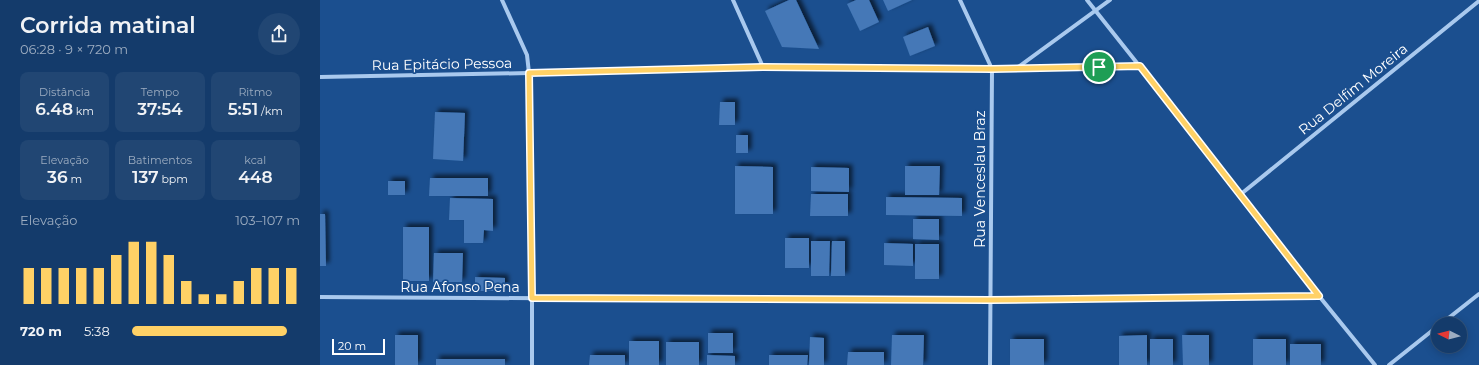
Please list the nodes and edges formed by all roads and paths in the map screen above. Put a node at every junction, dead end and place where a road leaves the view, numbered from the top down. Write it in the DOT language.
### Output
graph roads {
  1 [pos="502,0"];
  2 [pos="733,0"];
  3 [pos="960,0"];
  4 [pos="1087,0"];
  5 [pos="1110,0"];
  6 [pos="1479,1"];
  7 [pos="1096,11"];
  8 [pos="1140,66"];
  9 [pos="763,67"];
  10 [pos="1017,68"];
  11 [pos="992,69"];
  12 [pos="529,73"];
  13 [pos="320,77"];
  14 [pos="1241,194"];
  15 [pos="1479,294"];
  16 [pos="1319,296"];
  17 [pos="320,297"];
  18 [pos="532,298"];
  19 [pos="990,300"];
  20 [pos="1450,317"];
  21 [pos="1431,332"];
  22 [pos="532,365"];
  23 [pos="990,365"];
  24 [pos="1375,365"];
  25 [pos="1389,365"];
  1 -- 12 [label="street"];
  2 -- 9 [label="street"];
  3 -- 11 [label="street, Rua Venceslau Braz"];
  4 -- 7 [label="street"];
  5 -- 7 [label="street"];
  6 -- 14 [label="street, Rua Delfim Moreira"];
  7 -- 8 [label="street"];
  7 -- 10 [label="street"];
  8 -- 10 [label="street, Rua Epitácio Pessoa"];
  8 -- 14 [label="street"];
  9 -- 11 [label="street, Rua Epitácio Pessoa"];
  9 -- 12 [label="street, Rua Epitácio Pessoa"];
  10 -- 11 [label="street, Rua Epitácio Pessoa"];
  11 -- 19 [label="street, Rua Venceslau Braz"];
  12 -- 13 [label="street, Rua Epitácio Pessoa"];
  12 -- 18 [label="street"];
  14 -- 16 [label="street"];
  15 -- 20 [label="street"];
  16 -- 19 [label="street, Rua Afonso Pena"];
  16 -- 24 [label="street"];
  17 -- 18 [label="street, Rua Afonso Pena"];
  18 -- 19 [label="street, Rua Afonso Pena"];
  18 -- 22 [label="street"];
  19 -- 23 [label="street, Rua Venceslau Braz"];
  21 -- 25 [label="street"];
}
